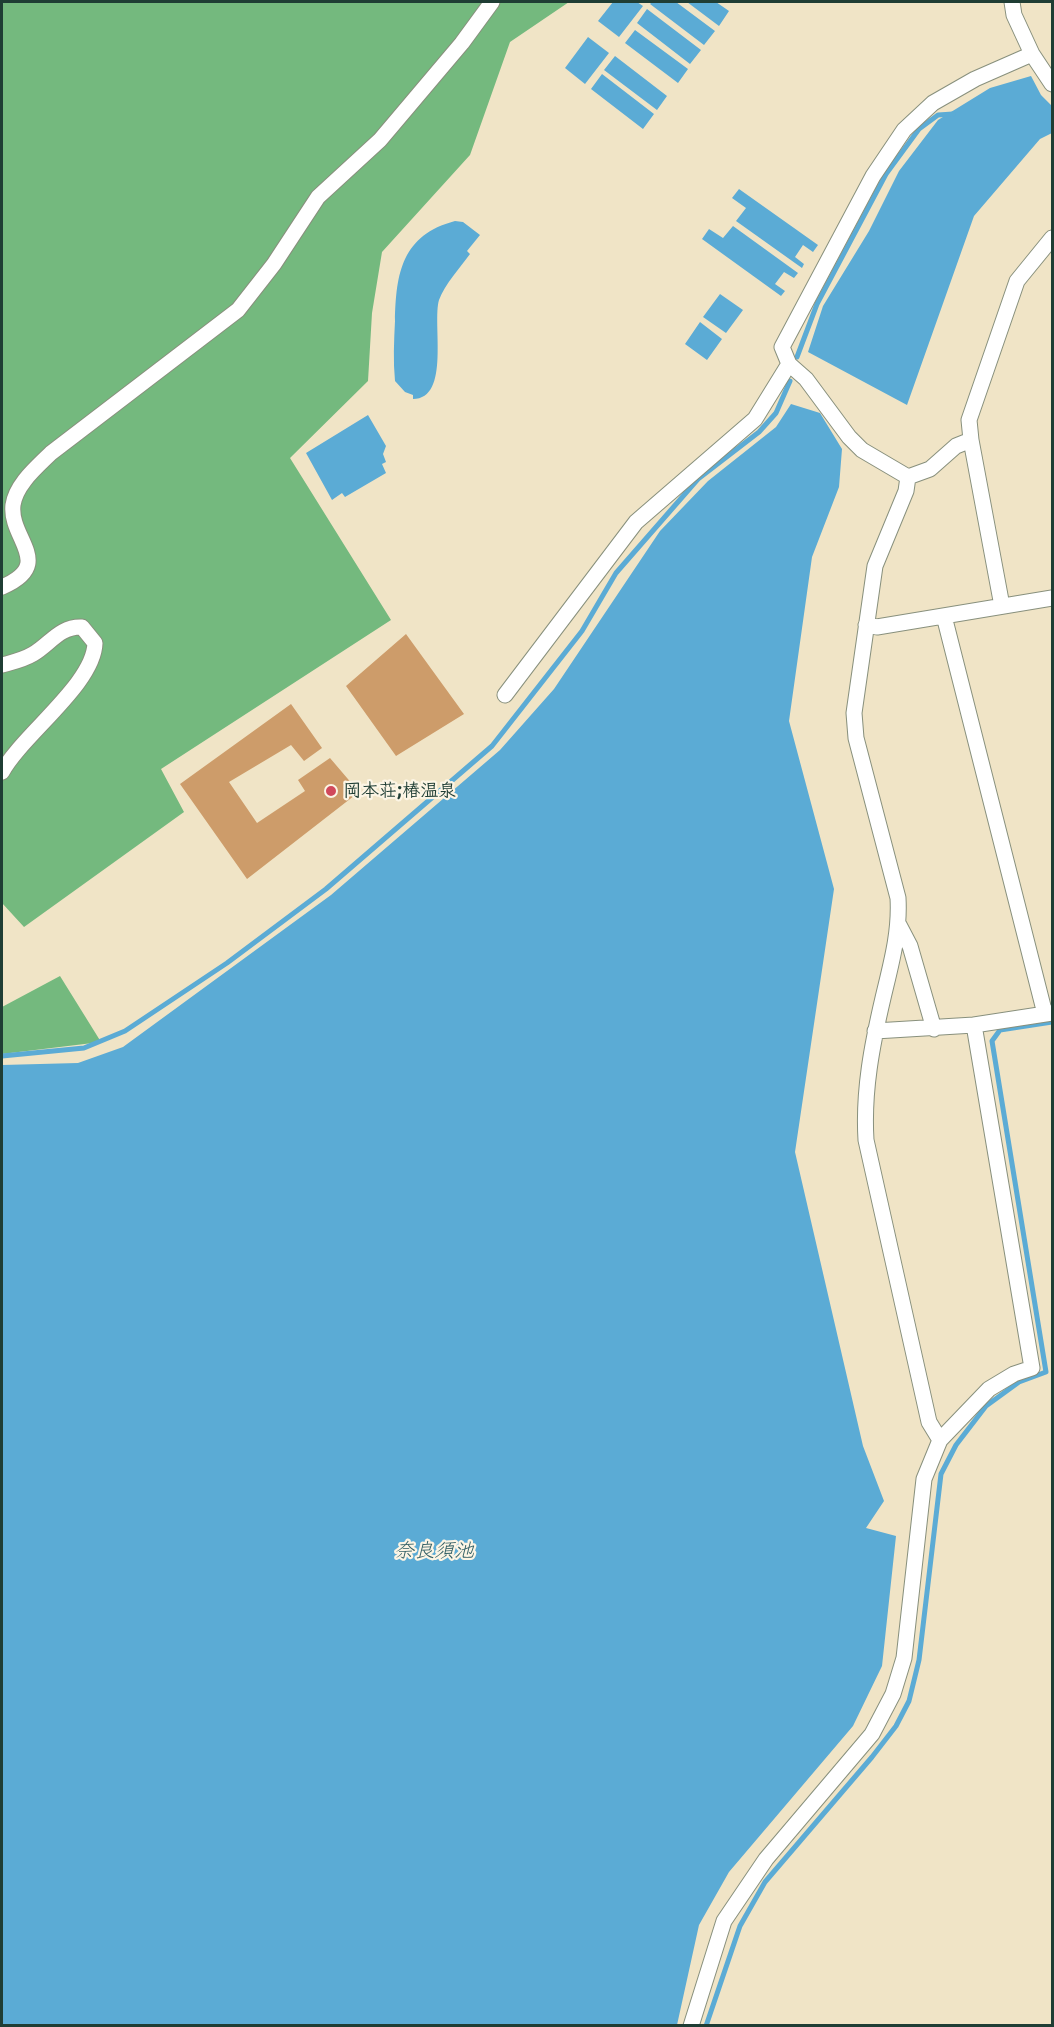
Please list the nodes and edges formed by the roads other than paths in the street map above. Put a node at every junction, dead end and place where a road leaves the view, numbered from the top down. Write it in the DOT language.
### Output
graph roads {
  1 [pos="492,2"];
  2 [pos="1012,2"];
  3 [pos="1032,54"];
  4 [pos="1053,84"];
  5 [pos="1053,238"];
  6 [pos="789,364"];
  7 [pos="971,440"];
  8 [pos="908,477"];
  9 [pos="2,587"];
  10 [pos="1053,598"];
  11 [pos="1002,606"];
  12 [pos="944,616"];
  13 [pos="866,625"];
  14 [pos="2,665"];
  15 [pos="505,694"];
  16 [pos="2,772"];
  17 [pos="899,925"];
  18 [pos="1048,1013"];
  19 [pos="974,1025"];
  20 [pos="934,1029"];
  21 [pos="876,1031"];
  22 [pos="940,1440"];
  23 [pos="691,2025"];
  1 -- 9 [label="street"];
  2 -- 3 [label="street"];
  3 -- 4 [label="street"];
  3 -- 6 [label="street"];
  5 -- 7 [label="street"];
  6 -- 8 [label="street"];
  6 -- 15 [label="street"];
  7 -- 8 [label="street"];
  7 -- 11 [label="street"];
  8 -- 13 [label="street"];
  10 -- 11 [label="street"];
  11 -- 12 [label="street"];
  12 -- 13 [label="street"];
  12 -- 18 [label="street"];
  13 -- 17 [label="street"];
  14 -- 16 [label="street"];
  17 -- 20 [label="street"];
  17 -- 21 [label="street"];
  18 -- 19 [label="street"];
  19 -- 20 [label="street"];
  19 -- 22 [label="street"];
  20 -- 21 [label="street"];
  21 -- 22 [label="street"];
  22 -- 23 [label="street"];
}
